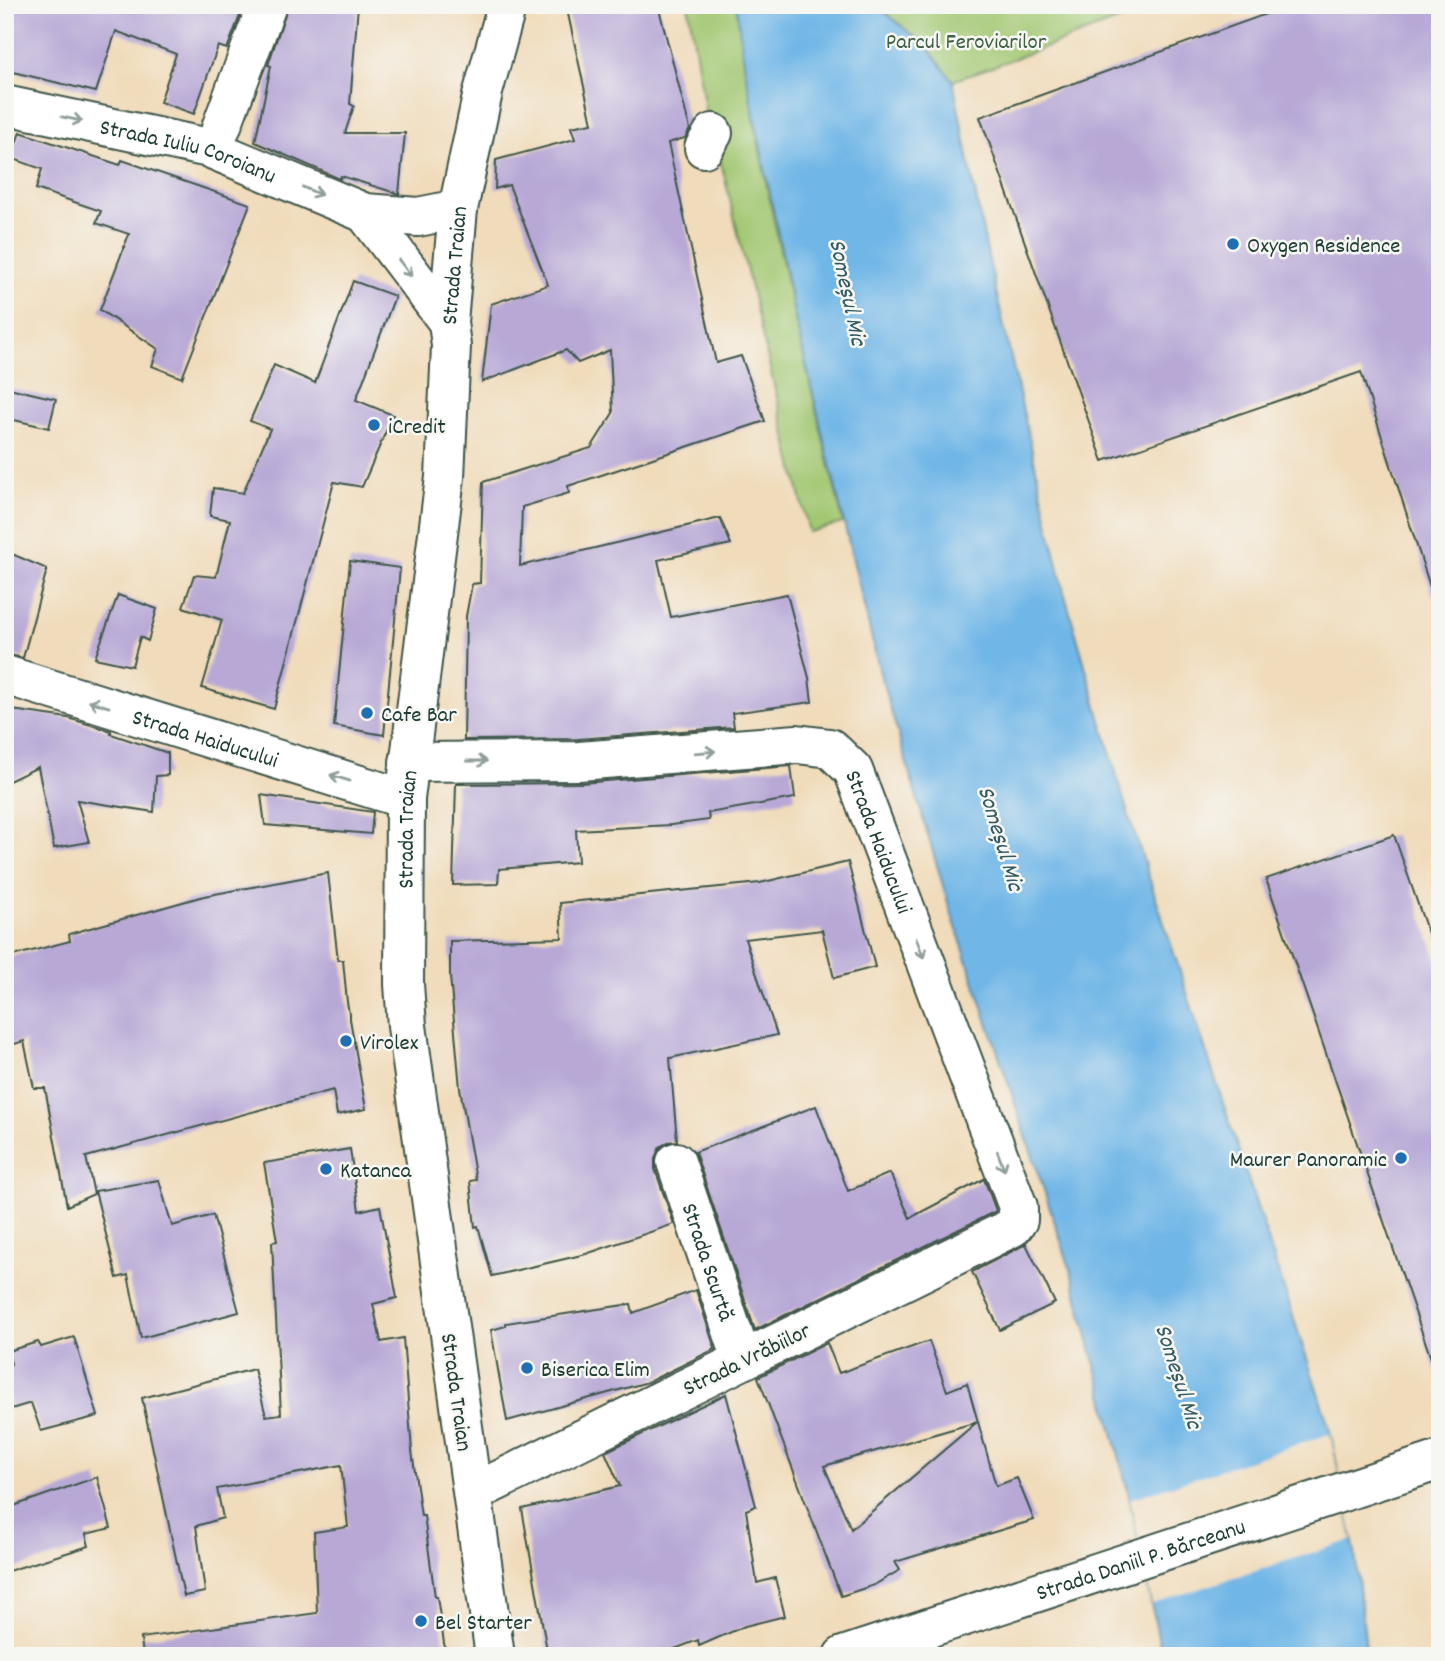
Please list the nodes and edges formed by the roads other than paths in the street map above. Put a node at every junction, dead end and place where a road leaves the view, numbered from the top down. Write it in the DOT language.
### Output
graph roads {
  1 [pos="267,5"];
  2 [pos="507,5"];
  3 [pos="5,105"];
  4 [pos="221,128"];
  5 [pos="458,209"];
  6 [pos="365,213"];
  7 [pos="447,322"];
  8 [pos="5,675"];
  9 [pos="407,780"];
  10 [pos="676,1162"];
  11 [pos="1018,1220"];
  12 [pos="742,1360"];
  13 [pos="1440,1460"];
  14 [pos="472,1493"];
  15 [pos="495,1656"];
  16 [pos="843,1656"];
  1 -- 4 [label="street"];
  2 -- 5 [label="street, Strada Traian"];
  3 -- 6 [label="street, Strada Iuliu Coroianu, one-way"];
  5 -- 6 [label="street, Strada Iuliu Coroianu"];
  5 -- 7 [label="street, Strada Traian"];
  6 -- 7 [label="street, one-way"];
  7 -- 9 [label="street, Strada Traian"];
  9 -- 8 [label="street, Strada Haiducului, one-way"];
  9 -- 11 [label="street, Strada Haiducului, one-way"];
  9 -- 14 [label="street, Strada Traian"];
  10 -- 12 [label="street, Strada Scurtă"];
  11 -- 12 [label="street, Strada Vrăbiilor"];
  12 -- 14 [label="street, Strada Vrăbiilor"];
  13 -- 16 [label="street, Strada Daniil P. Bărceanu"];
  14 -- 15 [label="street, Strada Traian"];
}
